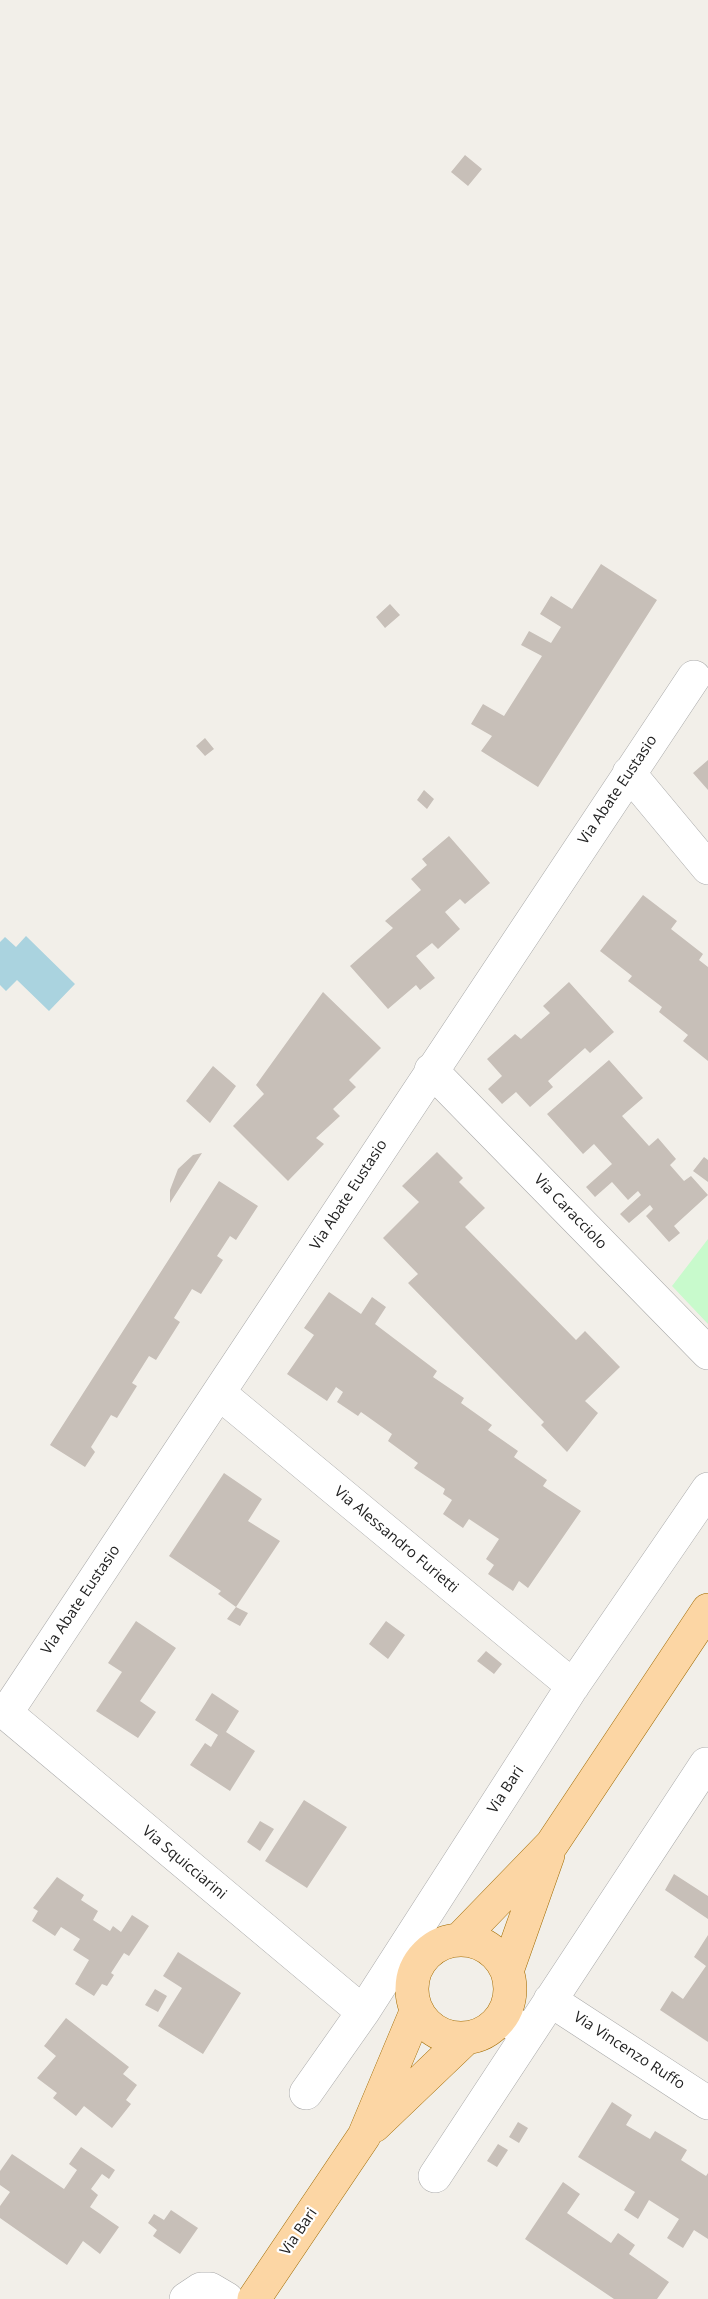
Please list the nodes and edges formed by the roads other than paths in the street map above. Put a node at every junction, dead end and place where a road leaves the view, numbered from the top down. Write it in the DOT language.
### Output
graph roads {
  1 [pos="694,677"];
  2 [pos="629,773"];
  3 [pos="708,868"];
  4 [pos="431,1070"];
  5 [pos="708,1353"];
  6 [pos="219,1394"];
  7 [pos="708,1489"];
  8 [pos="708,1610"];
  9 [pos="573,1686"];
  10 [pos="6,1713"];
  11 [pos="706,1764"];
  12 [pos="552,1844"];
  13 [pos="459,1940"];
  14 [pos="409,1959"];
  15 [pos="507,1971"];
  16 [pos="550,2000"];
  17 [pos="363,2012"];
  18 [pos="416,2012"];
  19 [pos="515,2025"];
  20 [pos="465,2039"];
  21 [pos="306,2093"];
  22 [pos="708,2103"];
  23 [pos="364,2136"];
  24 [pos="435,2176"];
  25 [pos="186,2299"];
  26 [pos="227,2299"];
  27 [pos="254,2299"];
  1 -- 2 [label="street, Via Abate Eustasio"];
  2 -- 3 [label="street"];
  2 -- 4 [label="street, Via Abate Eustasio"];
  4 -- 5 [label="street, Via Caracciolo"];
  4 -- 6 [label="street, Via Abate Eustasio"];
  6 -- 9 [label="street, Via Alessandro Furietti"];
  6 -- 10 [label="street, Via Abate Eustasio"];
  7 -- 9 [label="street, Via Bari"];
  8 -- 12 [label="main road, Via Bari"];
  9 -- 14 [label="street, Via Bari"];
  10 -- 17 [label="street, Via Squicciarini"];
  11 -- 16 [label="street, Via Bari"];
  12 -- 13 [label="main road, Via Bari"];
  12 -- 15 [label="main road, Via Bari"];
  13 -- 14 [label="main road, Via Bari"];
  13 -- 15 [label="main road"];
  14 -- 17 [label="street, Via Bari"];
  14 -- 18 [label="main road, Via Bari"];
  15 -- 19 [label="main road, Via Bari"];
  16 -- 19 [label="street, Via Bari"];
  16 -- 22 [label="street, Via Vincenzo Ruffo"];
  17 -- 21 [label="street, Via Bari"];
  18 -- 20 [label="main road"];
  18 -- 23 [label="main road, Via Bari"];
  19 -- 20 [label="main road, Via Bari"];
  19 -- 24 [label="street, Via Bari"];
  20 -- 23 [label="main road, Via Bari"];
  23 -- 27 [label="main road, Via Bari"];
  25 -- 26 [label="street"];
}
